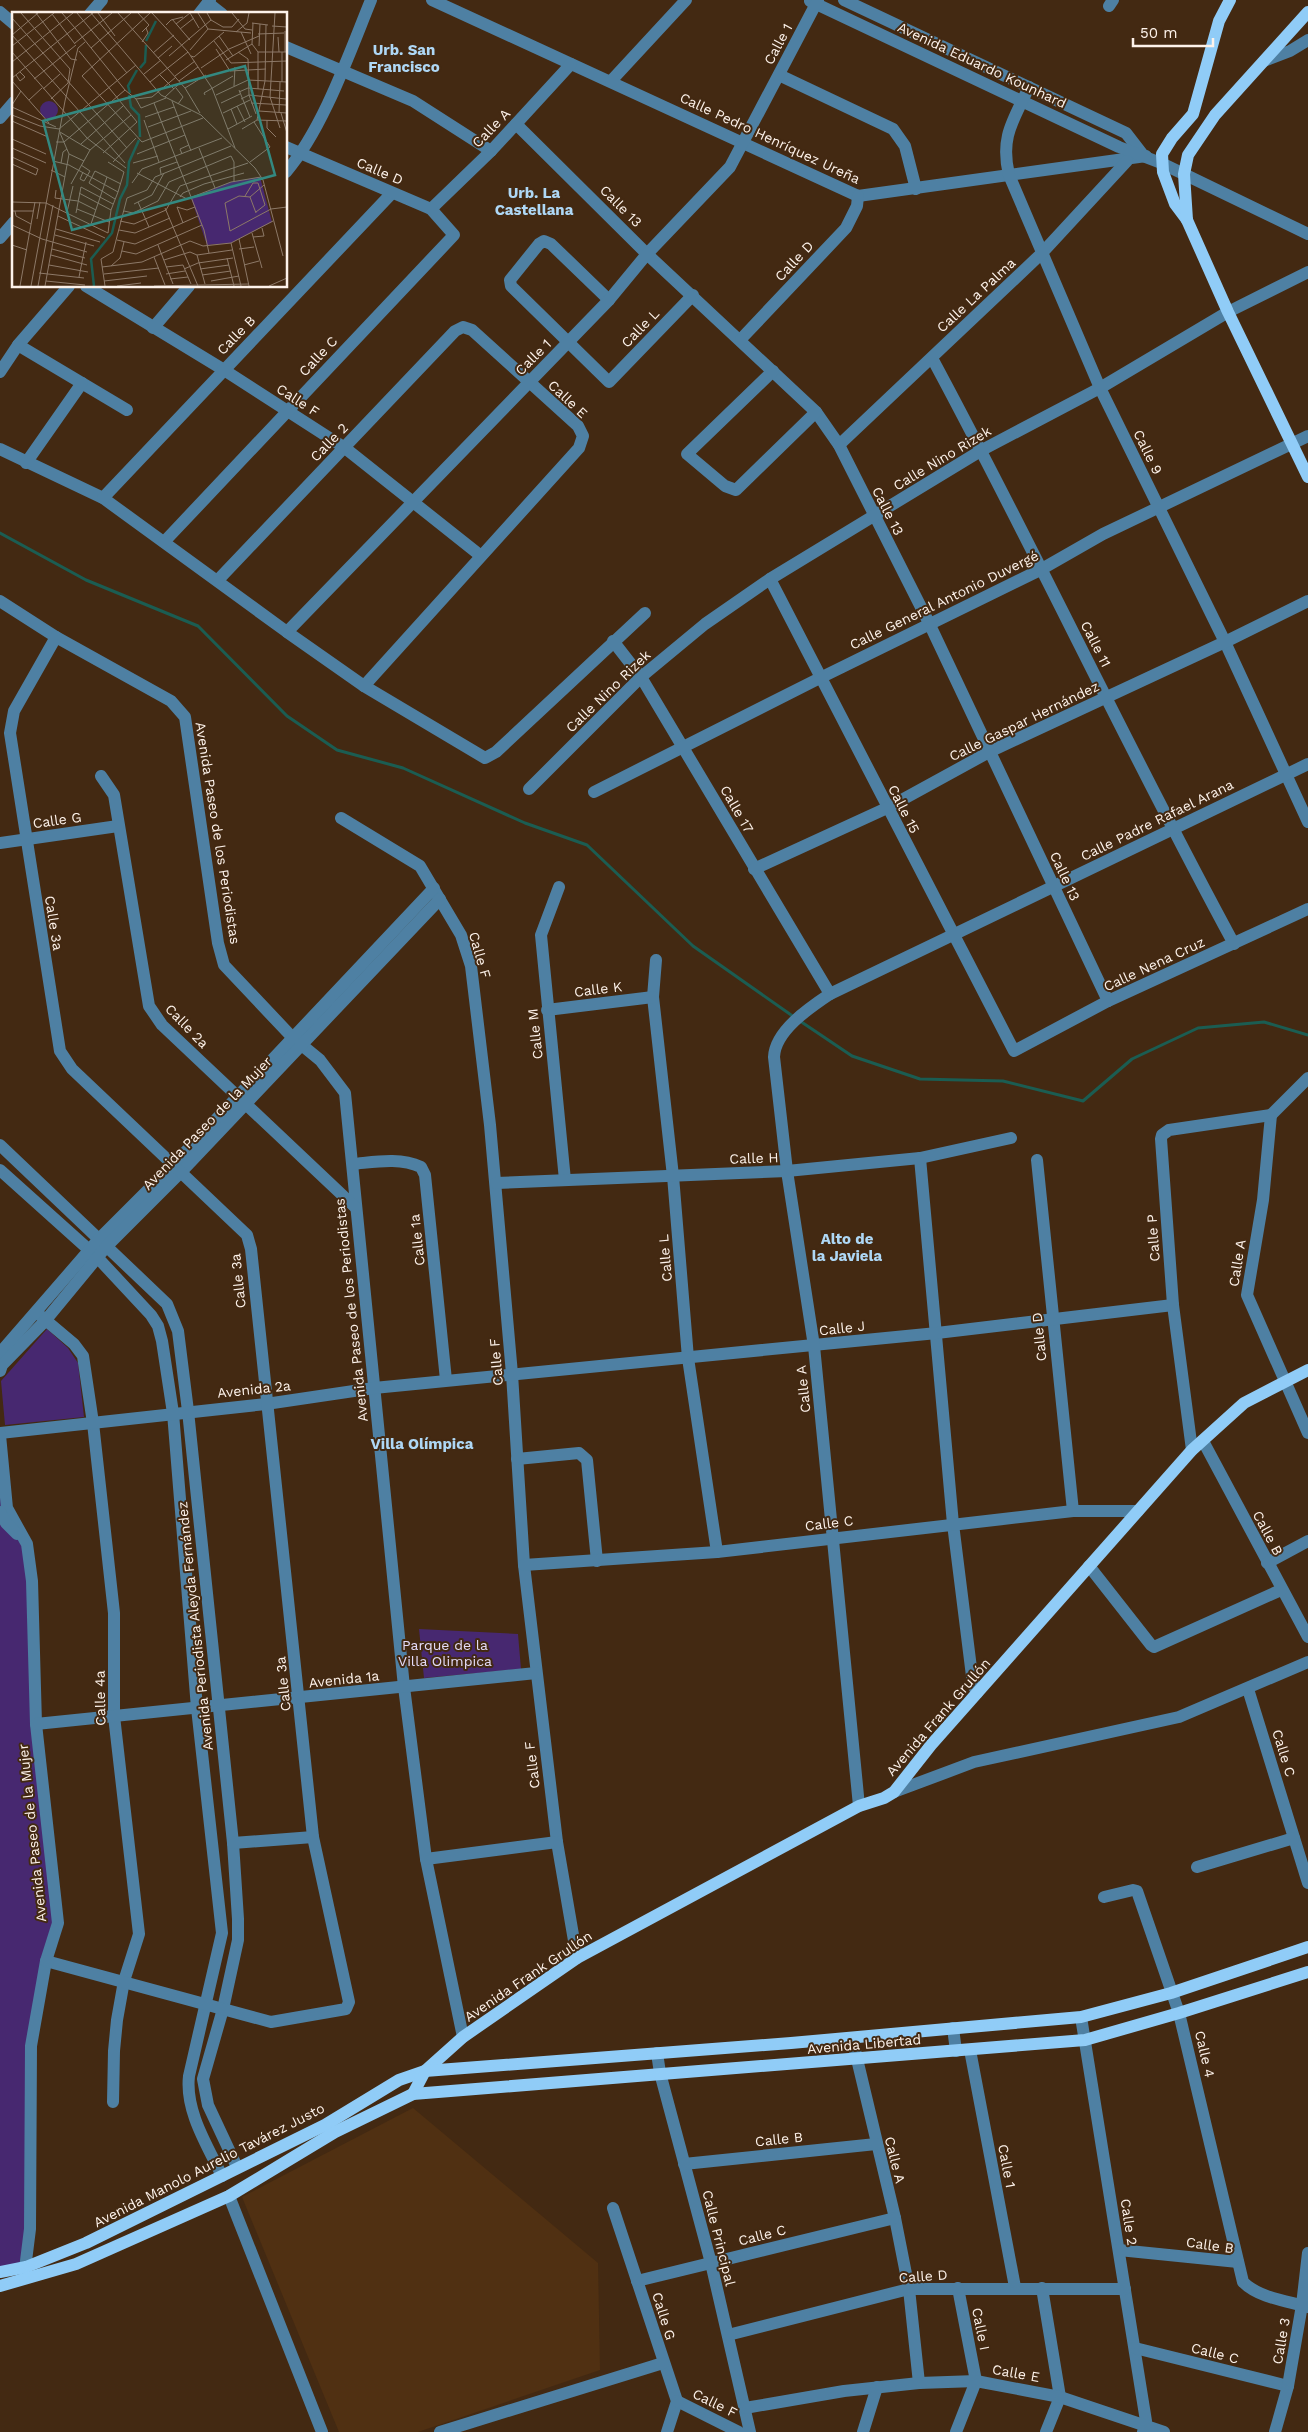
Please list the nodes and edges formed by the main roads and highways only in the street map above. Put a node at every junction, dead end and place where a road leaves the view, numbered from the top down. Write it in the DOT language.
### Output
graph roads {
  1 [pos="1230,0"];
  2 [pos="1308,12"];
  3 [pos="1197,103"];
  4 [pos="1215,115"];
  5 [pos="1187,220"];
  6 [pos="1308,477"];
  7 [pos="1308,1370"];
  8 [pos="1308,1947"];
  9 [pos="1308,1972"];
  10 [pos="425,2072"];
  11 [pos="413,2094"];
  12 [pos="0,2272"];
  13 [pos="0,2286"];
  1 -- 3 [label="main road"];
  2 -- 4 [label="main road"];
  3 -- 4 [label="main road"];
  3 -- 5 [label="main road"];
  4 -- 5 [label="main road"];
  5 -- 6 [label="main road"];
  7 -- 10 [label="main road, Avenida Frank Grullón"];
  8 -- 10 [label="main road, Avenida Libertad"];
  9 -- 11 [label="main road, Avenida Libertad"];
  10 -- 11 [label="main road, Avenida Frank Grullón"];
  10 -- 12 [label="main road, Avenida Manolo Aurelio Tavárez Justo"];
  11 -- 13 [label="main road, Avenida Manolo Aurelio Tavárez Justo"];
}
